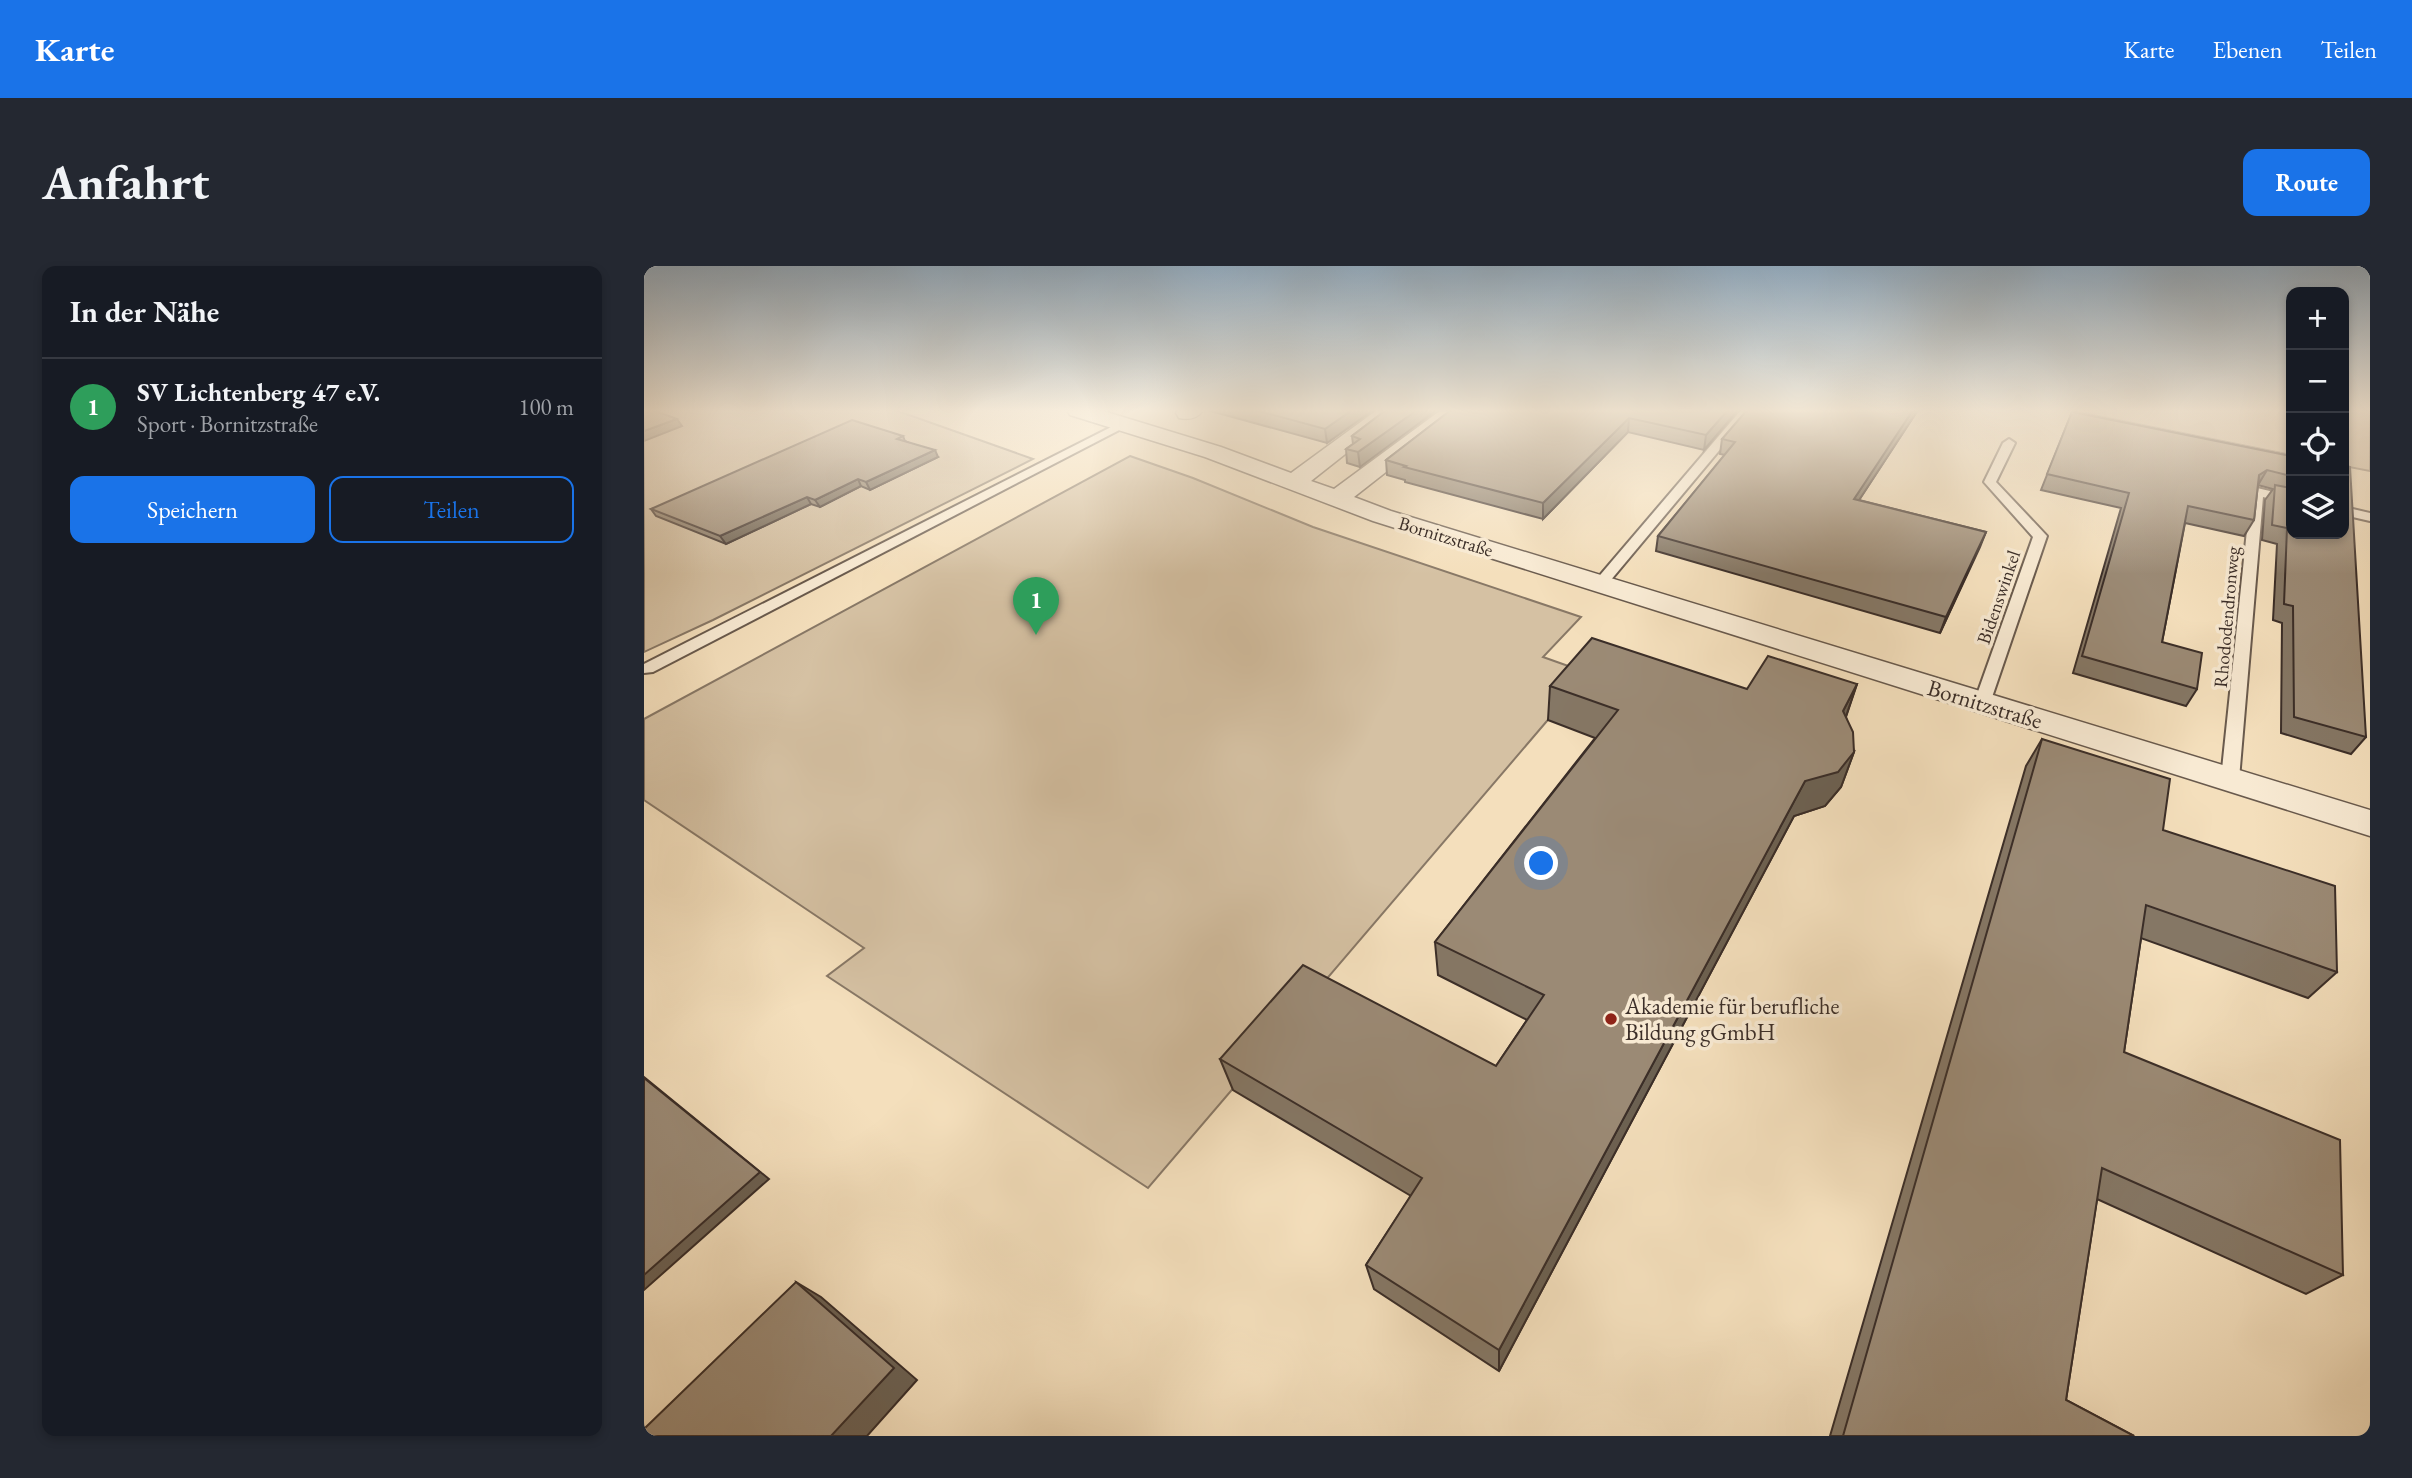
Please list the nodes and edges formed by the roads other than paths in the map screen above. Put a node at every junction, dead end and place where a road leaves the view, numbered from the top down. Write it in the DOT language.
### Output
graph roads {
  1 [pos="1044,465"];
  2 [pos="1247,465"];
  3 [pos="1317,465"];
  4 [pos="1382,465"];
  5 [pos="1701,465"];
  6 [pos="1998,465"];
  7 [pos="1293,483"];
  8 [pos="2286,499"];
  9 [pos="1335,500"];
  10 [pos="2349,512"];
  11 [pos="2370,517"];
  12 [pos="1600,584"];
  13 [pos="647,669"];
  14 [pos="1982,703"];
  15 [pos="2230,779"];
  16 [pos="2370,823"];
  1 -- 13 [label="lane"];
  2 -- 7 [label="street, Bornitzstraße"];
  3 -- 7 [label="street"];
  4 -- 9 [label="street"];
  5 -- 12 [label="lane"];
  6 -- 14 [label="lane, Bidenswinkel"];
  7 -- 9 [label="street, Bornitzstraße"];
  8 -- 15 [label="lane, Rhododendronweg"];
  9 -- 12 [label="street, Bornitzstraße"];
  10 -- 11 [label="lane"];
  12 -- 14 [label="street, Bornitzstraße"];
  14 -- 15 [label="street, Bornitzstraße"];
  15 -- 16 [label="street, Bornitzstraße"];
}
